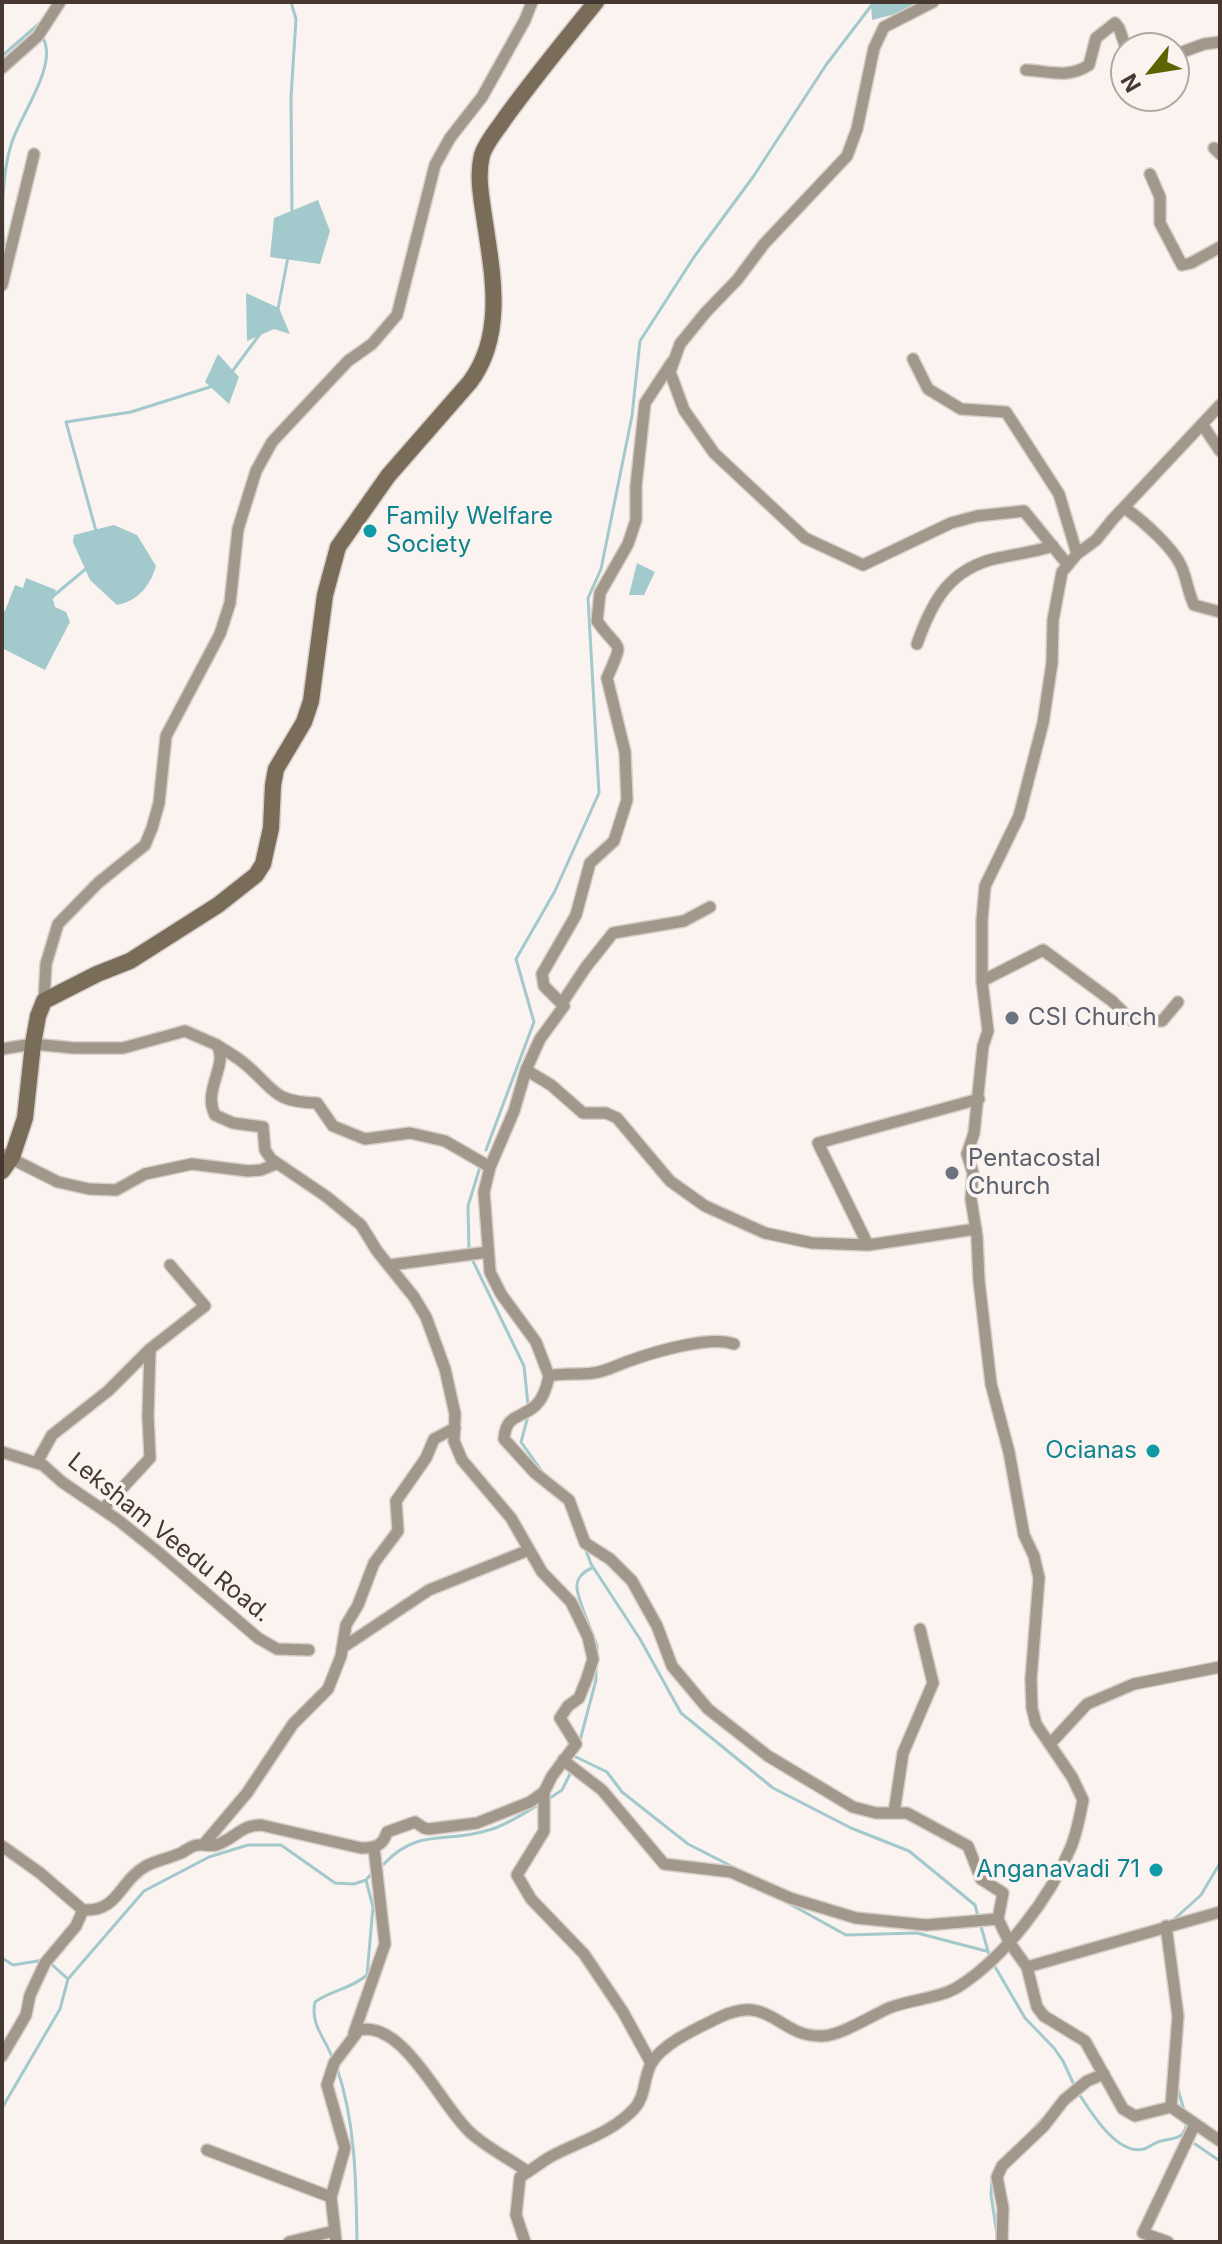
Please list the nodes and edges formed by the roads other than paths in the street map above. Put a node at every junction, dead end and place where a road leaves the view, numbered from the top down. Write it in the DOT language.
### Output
graph roads {
  1 [pos="60,2"];
  2 [pos="532,2"];
  3 [pos="596,2"];
  4 [pos="931,3"];
  5 [pos="1120,32"];
  6 [pos="1220,42"];
  7 [pos="1190,49"];
  8 [pos="2,68"];
  9 [pos="1026,70"];
  10 [pos="34,154"];
  11 [pos="1150,174"];
  12 [pos="1220,247"];
  13 [pos="2,285"];
  14 [pos="913,359"];
  15 [pos="672,362"];
  16 [pos="1220,405"];
  17 [pos="1202,424"];
  18 [pos="1220,451"];
  19 [pos="1125,508"];
  20 [pos="1053,546"];
  21 [pos="1077,554"];
  22 [pos="1068,565"];
  23 [pos="1220,612"];
  24 [pos="917,644"];
  25 [pos="710,907"];
  26 [pos="982,981"];
  27 [pos="44,1001"];
  28 [pos="1178,1002"];
  29 [pos="562,1003"];
  30 [pos="33,1044"];
  31 [pos="217,1045"];
  32 [pos="2,1049"];
  33 [pos="526,1070"];
  34 [pos="979,1099"];
  35 [pos="5,1161"];
  36 [pos="276,1164"];
  37 [pos="490,1167"];
  38 [pos="976,1229"];
  39 [pos="868,1245"];
  40 [pos="488,1252"];
  41 [pos="170,1265"];
  42 [pos="390,1265"];
  43 [pos="734,1344"];
  44 [pos="150,1349"];
  45 [pos="548,1377"];
  46 [pos="455,1428"];
  47 [pos="2,1452"];
  48 [pos="37,1462"];
  49 [pos="103,1509"];
  50 [pos="529,1550"];
  51 [pos="920,1629"];
  52 [pos="342,1648"];
  53 [pos="309,1650"];
  54 [pos="1220,1667"];
  55 [pos="1050,1744"];
  56 [pos="563,1760"];
  57 [pos="544,1792"];
  58 [pos="894,1813"];
  59 [pos="203,1845"];
  60 [pos="2,1846"];
  61 [pos="374,1848"];
  62 [pos="83,1910"];
  63 [pos="1220,1912"];
  64 [pos="998,1919"];
  65 [pos="1166,1926"];
  66 [pos="1009,1942"];
  67 [pos="1027,1967"];
  68 [pos="354,2033"];
  69 [pos="2,2056"];
  70 [pos="651,2063"];
  71 [pos="1104,2074"];
  72 [pos="1171,2107"];
  73 [pos="1195,2124"];
  74 [pos="1220,2141"];
  75 [pos="207,2150"];
  76 [pos="528,2172"];
  77 [pos="331,2197"];
  78 [pos="335,2236"];
  79 [pos="1142,2238"];
  80 [pos="289,2242"];
  81 [pos="525,2242"];
  82 [pos="1002,2242"];
  83 [pos="1168,2242"];
  1 -- 8 [label="street"];
  2 -- 27 [label="street"];
  3 -- 27 [label="street"];
  4 -- 15 [label="street"];
  5 -- 9 [label="street"];
  6 -- 7 [label="street"];
  10 -- 13 [label="street"];
  11 -- 12 [label="street"];
  14 -- 21 [label="street"];
  15 -- 20 [label="street"];
  15 -- 29 [label="street"];
  16 -- 17 [label="street"];
  17 -- 18 [label="street"];
  17 -- 19 [label="street"];
  19 -- 21 [label="street"];
  19 -- 23 [label="street"];
  20 -- 22 [label="street"];
  20 -- 24 [label="street"];
  21 -- 22 [label="street"];
  22 -- 26 [label="street"];
  25 -- 29 [label="street"];
  26 -- 28 [label="street"];
  26 -- 34 [label="street"];
  27 -- 30 [label="street"];
  29 -- 33 [label="street"];
  30 -- 31 [label="street"];
  30 -- 32 [label="street"];
  30 -- 35 [label="street"];
  31 -- 36 [label="street"];
  31 -- 37 [label="street"];
  33 -- 37 [label="street"];
  33 -- 39 [label="street"];
  34 -- 38 [label="street"];
  34 -- 39 [label="street"];
  35 -- 36 [label="street"];
  36 -- 42 [label="street"];
  37 -- 40 [label="street"];
  38 -- 39 [label="street"];
  38 -- 55 [label="street"];
  40 -- 42 [label="street"];
  40 -- 45 [label="street"];
  41 -- 44 [label="street"];
  42 -- 46 [label="street"];
  43 -- 45 [label="street"];
  44 -- 48 [label="street"];
  44 -- 49 [label="street"];
  45 -- 58 [label="street"];
  46 -- 50 [label="street"];
  46 -- 52 [label="street"];
  47 -- 48 [label="street, Leksham Veedu Road."];
  48 -- 49 [label="street, Leksham Veedu Road."];
  49 -- 53 [label="street, Leksham Veedu Road."];
  50 -- 52 [label="street"];
  50 -- 56 [label="street"];
  51 -- 58 [label="street"];
  52 -- 59 [label="street"];
  54 -- 55 [label="street"];
  55 -- 66 [label="street"];
  56 -- 57 [label="street"];
  56 -- 64 [label="street"];
  57 -- 61 [label="street"];
  57 -- 70 [label="street"];
  58 -- 64 [label="street"];
  59 -- 61 [label="street"];
  59 -- 62 [label="street"];
  60 -- 62 [label="street"];
  61 -- 68 [label="street"];
  62 -- 69 [label="street"];
  63 -- 65 [label="street"];
  64 -- 66 [label="street"];
  65 -- 67 [label="street"];
  65 -- 72 [label="street"];
  66 -- 67 [label="street"];
  66 -- 70 [label="street"];
  67 -- 71 [label="street"];
  68 -- 76 [label="street"];
  68 -- 77 [label="street"];
  70 -- 76 [label="street"];
  71 -- 72 [label="street"];
  71 -- 82 [label="street"];
  72 -- 73 [label="street"];
  73 -- 74 [label="street"];
  73 -- 79 [label="street"];
  75 -- 77 [label="street"];
  76 -- 81 [label="street"];
  77 -- 78 [label="street"];
  78 -- 80 [label="street"];
  79 -- 83 [label="street"];
}
